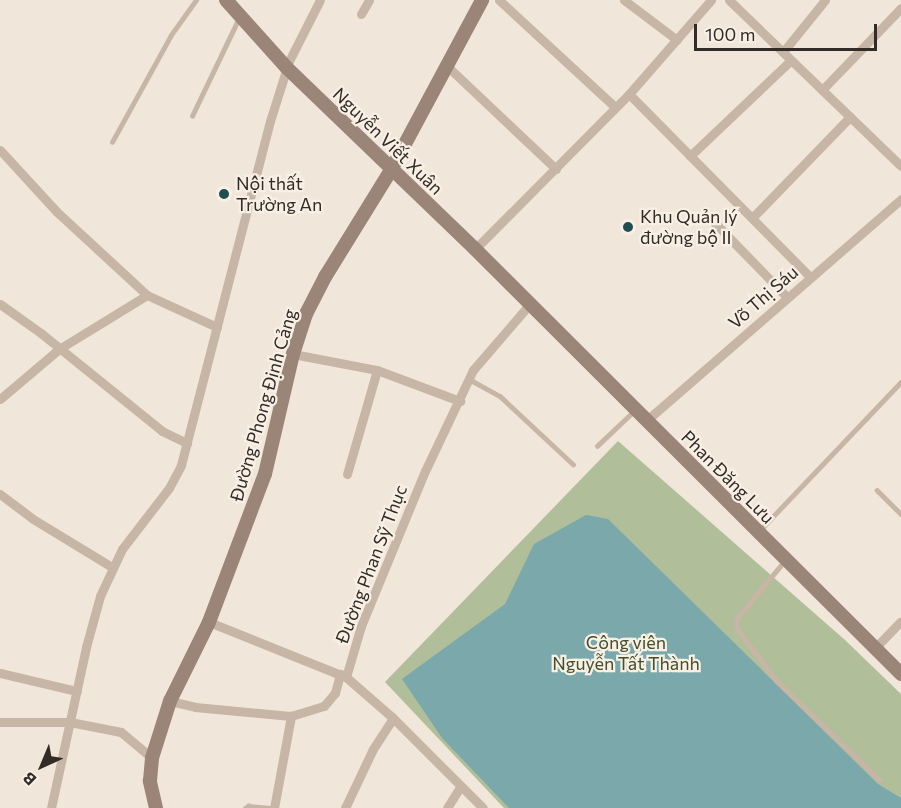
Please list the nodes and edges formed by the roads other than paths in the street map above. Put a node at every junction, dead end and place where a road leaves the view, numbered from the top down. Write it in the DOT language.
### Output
graph roads {
  1 [pos="196,0"];
  2 [pos="226,0"];
  3 [pos="320,0"];
  4 [pos="369,0"];
  5 [pos="482,0"];
  6 [pos="499,0"];
  7 [pos="624,0"];
  8 [pos="711,0"];
  9 [pos="729,0"];
  10 [pos="825,0"];
  11 [pos="901,8"];
  12 [pos="361,14"];
  13 [pos="240,15"];
  14 [pos="677,40"];
  15 [pos="783,52"];
  16 [pos="791,60"];
  17 [pos="447,66"];
  18 [pos="287,68"];
  19 [pos="822,90"];
  20 [pos="629,94"];
  21 [pos="615,107"];
  22 [pos="192,116"];
  23 [pos="850,117"];
  24 [pos="112,142"];
  25 [pos="0,150"];
  26 [pos="690,156"];
  27 [pos="901,166"];
  28 [pos="556,169"];
  29 [pos="391,170"];
  30 [pos="901,199"];
  31 [pos="752,218"];
  32 [pos="714,222"];
  33 [pos="475,249"];
  34 [pos="810,277"];
  35 [pos="147,295"];
  36 [pos="787,297"];
  37 [pos="0,304"];
  38 [pos="529,304"];
  39 [pos="217,327"];
  40 [pos="59,349"];
  41 [pos="293,354"];
  42 [pos="377,370"];
  43 [pos="469,379"];
  44 [pos="901,382"];
  45 [pos="0,399"];
  46 [pos="460,401"];
  47 [pos="635,410"];
  48 [pos="647,420"];
  49 [pos="187,443"];
  50 [pos="597,446"];
  51 [pos="573,464"];
  52 [pos="347,474"];
  53 [pos="877,490"];
  54 [pos="1,496"];
  55 [pos="901,514"];
  56 [pos="757,532"];
  57 [pos="785,561"];
  58 [pos="112,567"];
  59 [pos="901,621"];
  60 [pos="209,622"];
  61 [pos="875,648"];
  62 [pos="0,673"];
  63 [pos="901,674"];
  64 [pos="343,676"];
  65 [pos="77,691"];
  66 [pos="170,701"];
  67 [pos="291,717"];
  68 [pos="393,718"];
  69 [pos="0,722"];
  70 [pos="70,722"];
  71 [pos="152,758"];
  72 [pos="880,780"];
  73 [pos="461,786"];
  74 [pos="51,808"];
  75 [pos="156,808"];
  76 [pos="245,808"];
  77 [pos="272,808"];
  78 [pos="345,808"];
  79 [pos="447,808"];
  80 [pos="483,808"];
  1 -- 24 [label="lane"];
  2 -- 13 [label="street, Nguyễn Viết Xuân"];
  3 -- 18 [label="street"];
  4 -- 12 [label="street"];
  5 -- 17 [label="street, Đường Phong Định Cảng"];
  6 -- 21 [label="street"];
  7 -- 14 [label="street"];
  8 -- 14 [label="street"];
  9 -- 15 [label="street"];
  10 -- 15 [label="street"];
  11 -- 19 [label="street"];
  13 -- 18 [label="street, Nguyễn Viết Xuân"];
  13 -- 22 [label="lane"];
  14 -- 20 [label="street"];
  15 -- 16 [label="street"];
  16 -- 19 [label="street"];
  16 -- 26 [label="street"];
  17 -- 28 [label="street"];
  17 -- 29 [label="street, Đường Phong Định Cảng"];
  18 -- 29 [label="street, Nguyễn Viết Xuân"];
  18 -- 39 [label="street"];
  19 -- 23 [label="street"];
  20 -- 21 [label="street"];
  20 -- 26 [label="street"];
  21 -- 28 [label="street"];
  23 -- 27 [label="street"];
  23 -- 31 [label="street"];
  25 -- 35 [label="street"];
  26 -- 31 [label="street"];
  28 -- 33 [label="street"];
  29 -- 33 [label="street, Nguyễn Viết Xuân"];
  29 -- 41 [label="street, Đường Phong Định Cảng"];
  30 -- 34 [label="street, Võ Thị Sáu"];
  31 -- 34 [label="street"];
  32 -- 36 [label="street"];
  33 -- 38 [label="street, Nguyễn Viết Xuân"];
  34 -- 36 [label="street, Võ Thị Sáu"];
  35 -- 39 [label="street"];
  35 -- 40 [label="street"];
  36 -- 48 [label="street, Võ Thị Sáu"];
  37 -- 40 [label="street"];
  38 -- 43 [label="street, Đường Phan Sỹ Thục"];
  38 -- 47 [label="street, Phan Đăng Lưu"];
  39 -- 49 [label="street"];
  40 -- 45 [label="street"];
  40 -- 49 [label="street"];
  41 -- 42 [label="street"];
  41 -- 60 [label="street, Đường Phong Định Cảng"];
  42 -- 46 [label="street"];
  42 -- 52 [label="street"];
  43 -- 46 [label="street, Đường Phan Sỹ Thục"];
  43 -- 51 [label="lane"];
  44 -- 56 [label="lane"];
  46 -- 64 [label="street, Đường Phan Sỹ Thục"];
  47 -- 48 [label="street, Phan Đăng Lưu"];
  47 -- 50 [label="lane"];
  48 -- 56 [label="street, Phan Đăng Lưu"];
  49 -- 58 [label="street"];
  53 -- 55 [label="lane"];
  54 -- 58 [label="street"];
  56 -- 57 [label="street, Phan Đăng Lưu"];
  57 -- 61 [label="street, Phan Đăng Lưu"];
  57 -- 72 [label="lane"];
  58 -- 65 [label="street"];
  59 -- 61 [label="street"];
  60 -- 64 [label="street"];
  60 -- 66 [label="street, Đường Phong Định Cảng"];
  61 -- 63 [label="street, Phan Đăng Lưu"];
  62 -- 65 [label="street"];
  64 -- 67 [label="street, Đường Phan Sỹ Thục"];
  64 -- 68 [label="street"];
  65 -- 70 [label="street"];
  66 -- 67 [label="street"];
  66 -- 71 [label="street, Đường Phong Định Cảng"];
  67 -- 77 [label="street"];
  68 -- 73 [label="street"];
  68 -- 78 [label="street"];
  69 -- 70 [label="street"];
  70 -- 71 [label="street"];
  70 -- 74 [label="street"];
  71 -- 75 [label="street, Đường Phong Định Cảng"];
  73 -- 79 [label="street"];
  73 -- 80 [label="street"];
  76 -- 77 [label="lane"];
}
